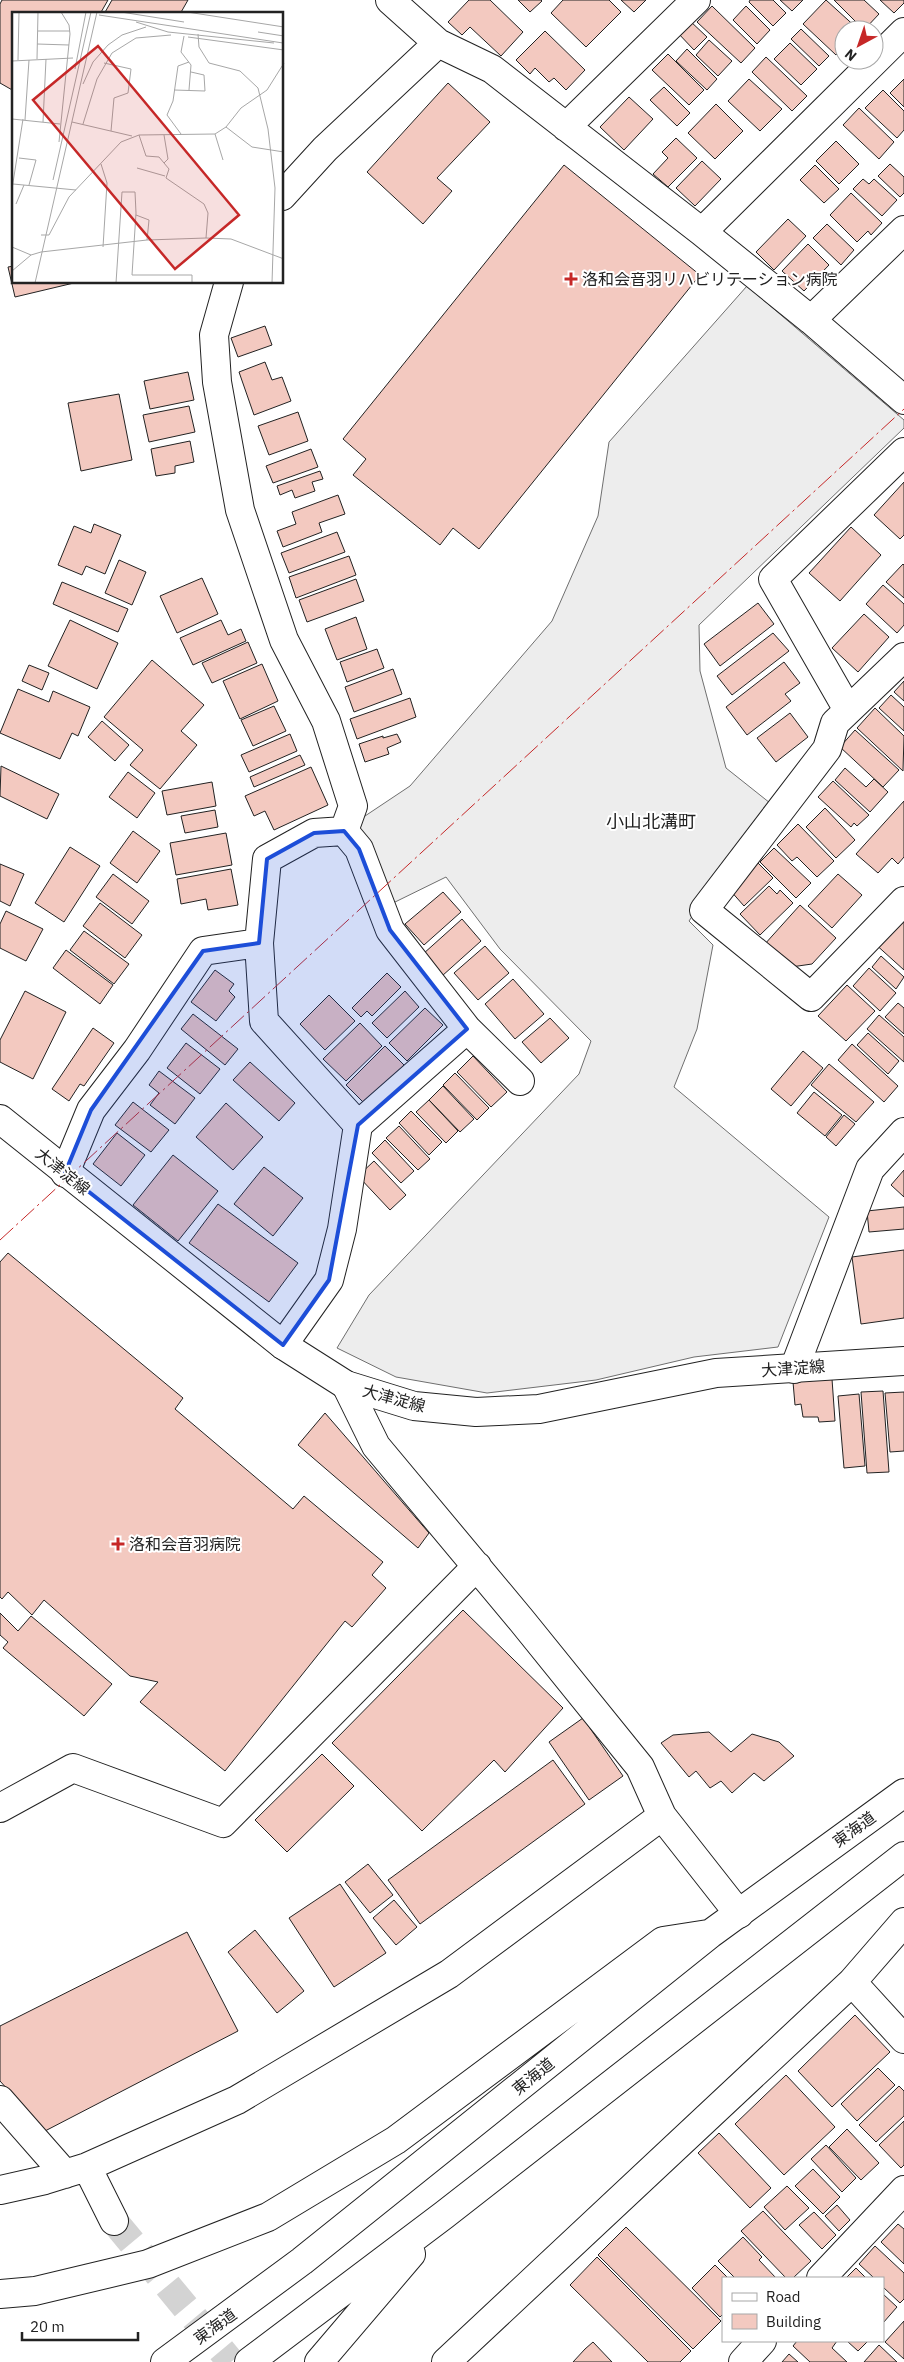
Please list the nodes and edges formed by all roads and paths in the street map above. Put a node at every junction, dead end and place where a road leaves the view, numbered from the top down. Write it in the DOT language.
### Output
graph roads {
  1 [pos="390,0"];
  2 [pos="696,0"];
  3 [pos="904,32"];
  4 [pos="438,43"];
  5 [pos="566,127"];
  6 [pos="284,194"];
  7 [pos="904,230"];
  8 [pos="702,232"];
  9 [pos="228,284"];
  10 [pos="811,320"];
  11 [pos="904,400"];
  12 [pos="904,452"];
  13 [pos="904,657"];
  14 [pos="848,710"];
  15 [pos="344,830"];
  16 [pos="904,901"];
  17 [pos="259,943"];
  18 [pos="467,1030"];
  19 [pos="520,1081"];
  20 [pos="0,1119"];
  21 [pos="358,1126"];
  22 [pos="904,1132"];
  23 [pos="65,1173"];
  24 [pos="282,1345"];
  25 [pos="904,1360"];
  26 [pos="794,1369"];
  27 [pos="346,1385"];
  28 [pos="477,1566"];
  29 [pos="904,1793"];
  30 [pos="0,1808"];
  31 [pos="662,1816"];
  32 [pos="904,1856"];
  33 [pos="739,1914"];
  34 [pos="904,1922"];
  35 [pos="710,1934"];
  36 [pos="852,1982"];
  37 [pos="904,2039"];
  38 [pos="0,2100"];
  39 [pos="76,2171"];
  40 [pos="0,2190"];
  41 [pos="904,2190"];
  42 [pos="444,2215"];
  43 [pos="114,2221"];
  44 [pos="822,2277"];
  45 [pos="0,2294"];
  46 [pos="761,2342"];
  47 [pos="165,2362"];
  48 [pos="249,2362"];
  49 [pos="319,2362"];
  50 [pos="446,2362"];
  51 [pos="742,2362"];
  1 -- 4 [label="main road"];
  2 -- 5 [label="main road"];
  3 -- 8 [label="main road"];
  4 -- 5 [label="main road"];
  4 -- 6 [label="main road"];
  5 -- 8 [label="main road"];
  7 -- 10 [label="main road"];
  8 -- 10 [label="main road"];
  9 -- 15 [label="main road"];
  10 -- 11 [label="main road"];
  12 -- 14 [label="main road"];
  13 -- 14 [label="main road"];
  14 -- 16 [label="main road"];
  15 -- 17 [label="main road"];
  15 -- 18 [label="main road"];
  17 -- 21 [label="main road"];
  17 -- 23 [label="main road"];
  18 -- 19 [label="main road"];
  18 -- 21 [label="main road"];
  20 -- 23 [label="main road, 大津淀線"];
  21 -- 24 [label="main road"];
  22 -- 26 [label="main road"];
  23 -- 24 [label="main road, 大津淀線"];
  24 -- 27 [label="main road, 大津淀線"];
  25 -- 26 [label="main road, 大津淀線"];
  26 -- 27 [label="main road, 大津淀線"];
  27 -- 28 [label="main road"];
  28 -- 30 [label="main road"];
  28 -- 31 [label="main road"];
  29 -- 33 [label="main road, 東海道"];
  31 -- 33 [label="main road"];
  31 -- 39 [label="main road"];
  32 -- 42 [label="main road"];
  33 -- 35 [label="main road, 東海道"];
  34 -- 36 [label="main road"];
  35 -- 45 [label="main road"];
  35 -- 47 [label="main road, 東海道"];
  36 -- 37 [label="main road"];
  36 -- 50 [label="main road"];
  38 -- 39 [label="main road"];
  39 -- 40 [label="main road"];
  39 -- 43 [label="main road"];
  41 -- 44 [label="main road"];
  42 -- 48 [label="main road"];
  42 -- 49 [label="main road"];
  46 -- 51 [label="main road"];
}
